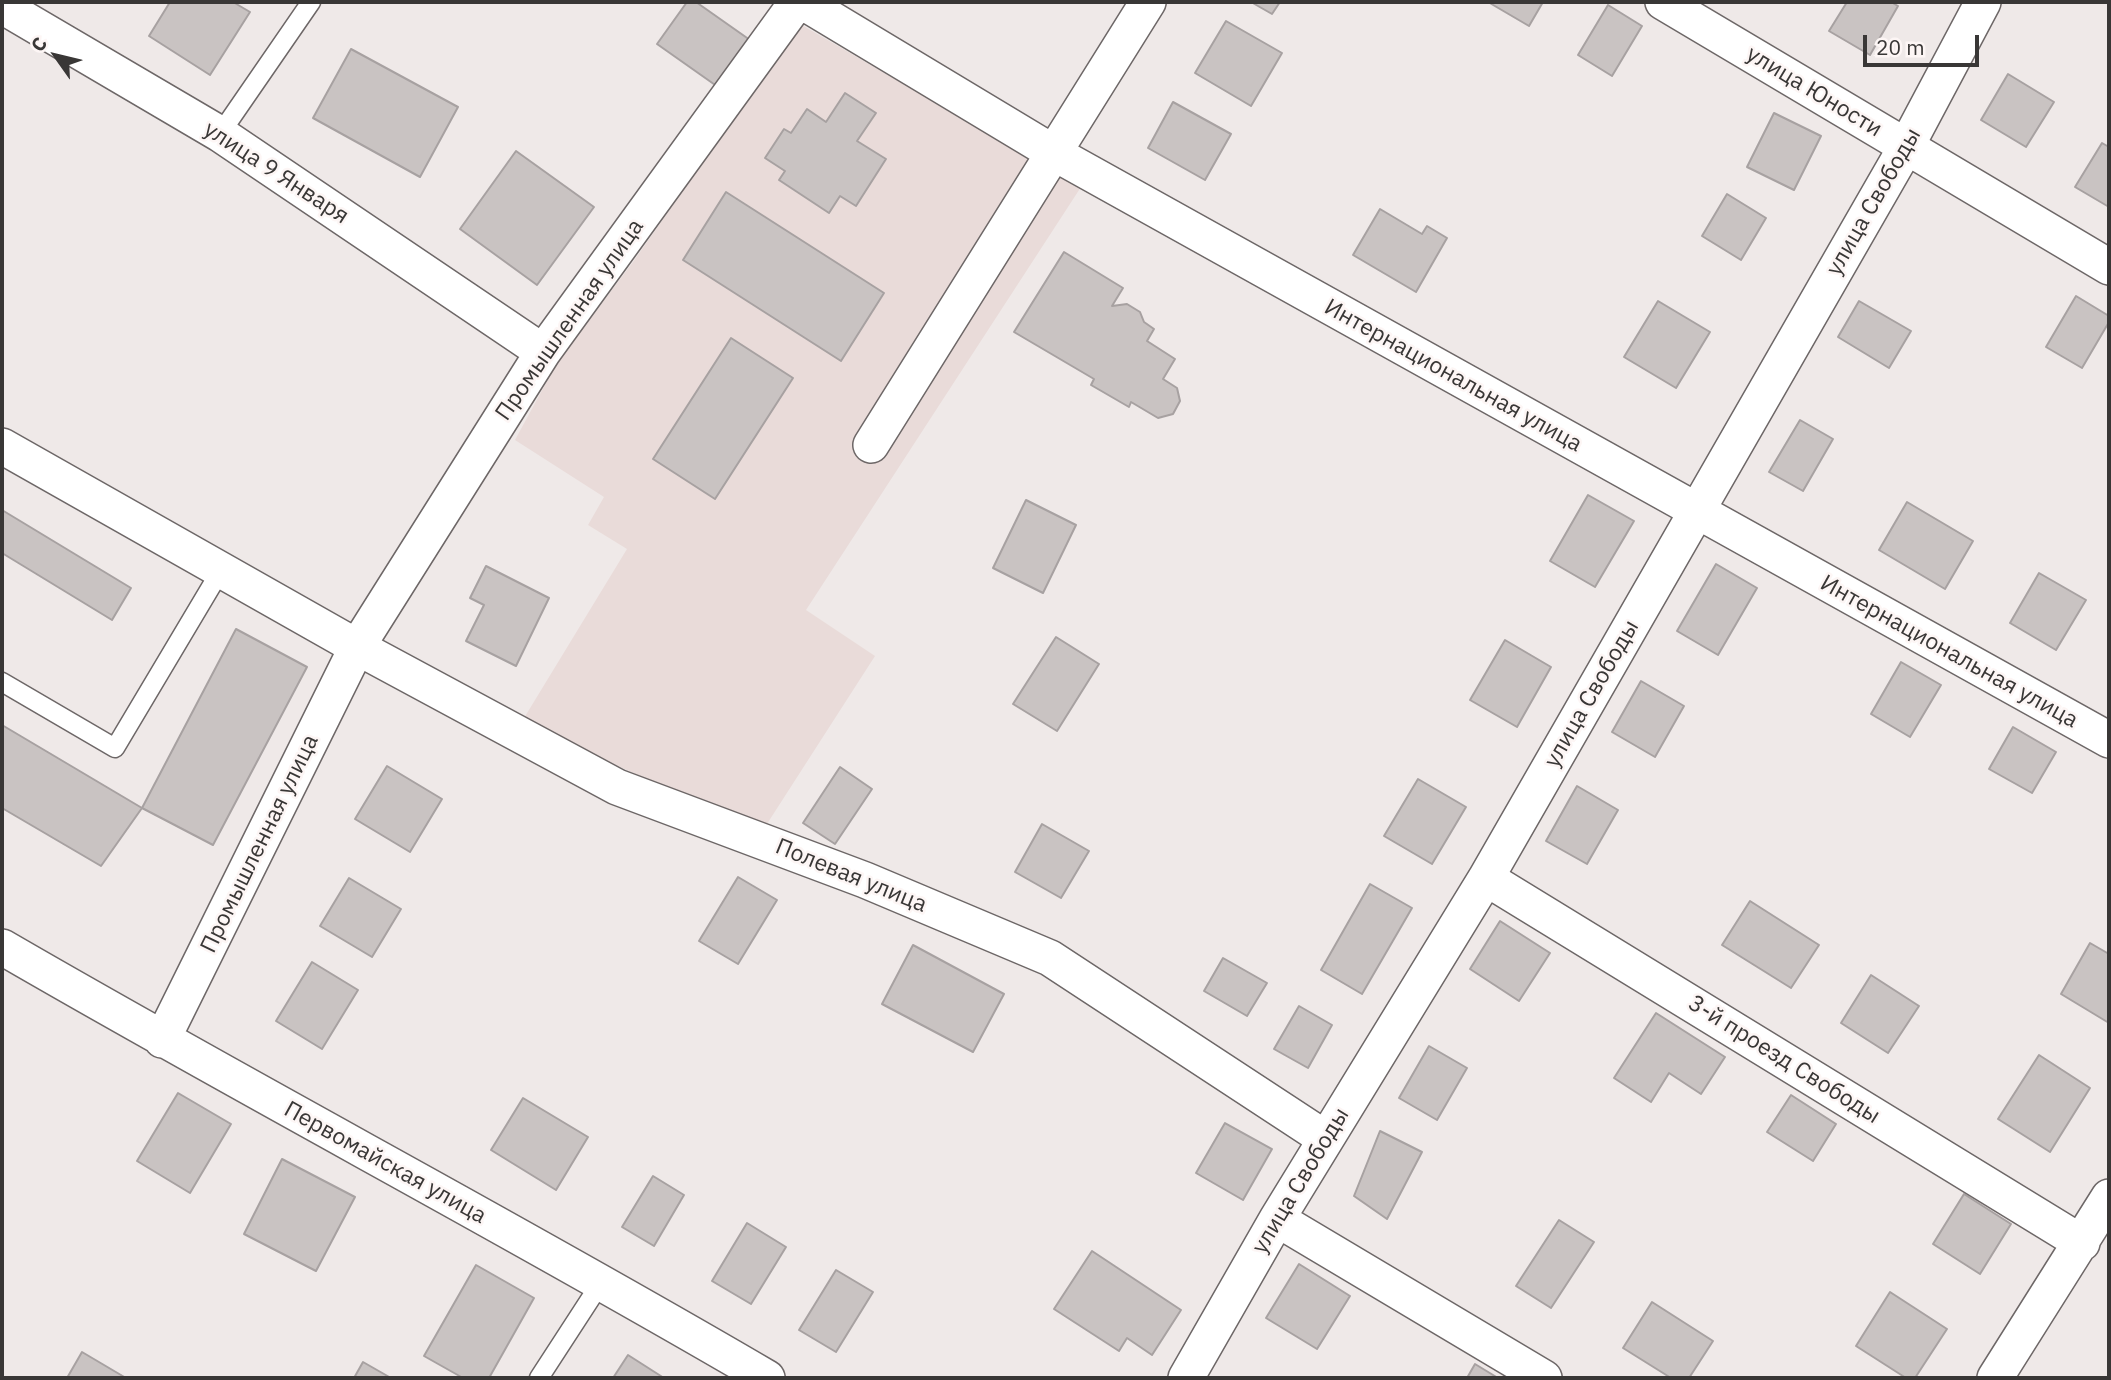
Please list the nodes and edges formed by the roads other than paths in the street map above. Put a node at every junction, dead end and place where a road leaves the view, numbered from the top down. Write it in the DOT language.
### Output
graph roads {
  1 [pos="311,2"];
  2 [pos="797,2"];
  3 [pos="803,2"];
  4 [pos="1147,2"];
  5 [pos="1663,2"];
  6 [pos="1983,2"];
  7 [pos="2,6"];
  8 [pos="220,134"];
  9 [pos="1906,147"];
  10 [pos="1054,153"];
  11 [pos="2109,267"];
  12 [pos="543,352"];
  13 [pos="871,445"];
  14 [pos="2,446"];
  15 [pos="1696,511"];
  16 [pos="221,570"];
  17 [pos="357,647"];
  18 [pos="2,682"];
  19 [pos="2109,740"];
  20 [pos="1486,877"];
  21 [pos="2,947"];
  22 [pos="162,1040"];
  23 [pos="1326,1139"];
  24 [pos="2109,1197"];
  25 [pos="1277,1219"];
  26 [pos="2082,1243"];
  27 [pos="602,1281"];
  28 [pos="539,1378"];
  29 [pos="768,1378"];
  30 [pos="1186,1378"];
  31 [pos="1544,1378"];
  32 [pos="1995,1378"];
  1 -- 8 [label="lane"];
  2 -- 12 [label="street, Промышленная улица"];
  3 -- 10 [label="street, Интернациональная улица"];
  4 -- 10 [label="street"];
  5 -- 9 [label="street, улица Юности"];
  6 -- 9 [label="street, улица Свободы"];
  7 -- 8 [label="street, улица 9 Января"];
  8 -- 12 [label="street, улица 9 Января"];
  9 -- 11 [label="street, улица Юности"];
  9 -- 15 [label="street, улица Свободы"];
  10 -- 13 [label="street"];
  10 -- 15 [label="street, Интернациональная улица"];
  12 -- 17 [label="street, Промышленная улица"];
  14 -- 16 [label="street"];
  15 -- 19 [label="street, Интернациональная улица"];
  15 -- 20 [label="street, улица Свободы"];
  16 -- 17 [label="street"];
  16 -- 18 [label="lane"];
  17 -- 22 [label="street, Промышленная улица"];
  17 -- 23 [label="street, Полевая улица"];
  20 -- 23 [label="street, улица Свободы"];
  20 -- 26 [label="street, 3-й проезд Свободы"];
  21 -- 22 [label="street, Первомайская улица"];
  22 -- 27 [label="street, Первомайская улица"];
  23 -- 25 [label="street, улица Свободы"];
  24 -- 26 [label="street"];
  25 -- 30 [label="street, улица Свободы"];
  25 -- 31 [label="street"];
  26 -- 32 [label="street"];
  27 -- 28 [label="lane"];
  27 -- 29 [label="street, Первомайская улица"];
}
